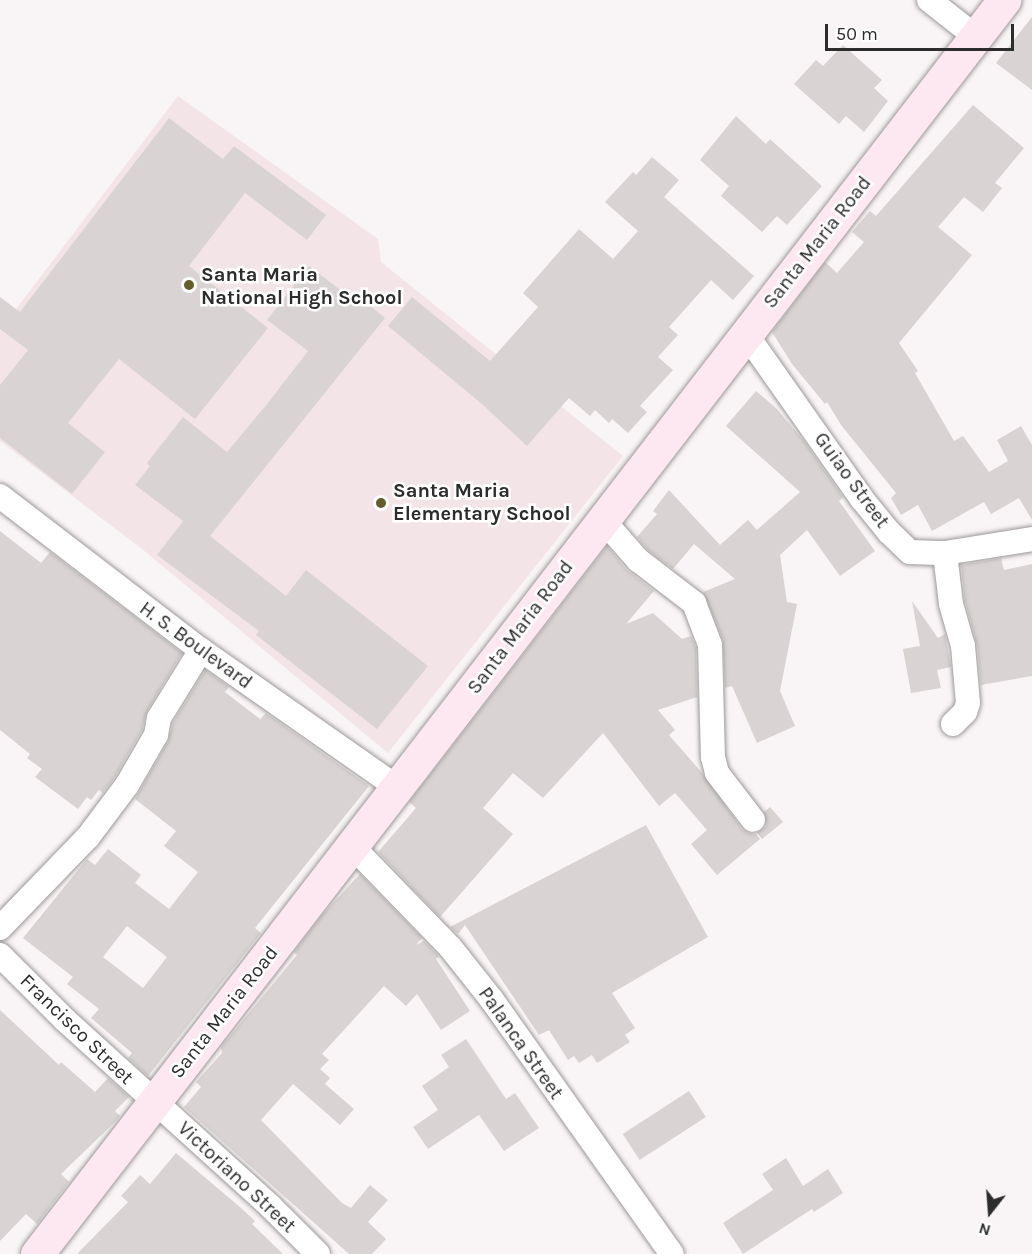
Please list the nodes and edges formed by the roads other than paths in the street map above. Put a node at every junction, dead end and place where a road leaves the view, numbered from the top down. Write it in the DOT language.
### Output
graph roads {
  1 [pos="929,0"];
  2 [pos="1004,0"];
  3 [pos="976,37"];
  4 [pos="747,334"];
  5 [pos="0,496"];
  6 [pos="602,519"];
  7 [pos="1032,539"];
  8 [pos="945,553"];
  9 [pos="201,650"];
  10 [pos="953,724"];
  11 [pos="397,787"];
  12 [pos="753,820"];
  13 [pos="352,846"];
  14 [pos="0,928"];
  15 [pos="0,955"];
  16 [pos="154,1102"];
  17 [pos="37,1254"];
  18 [pos="318,1254"];
  19 [pos="672,1254"];
  1 -- 3 [label="street"];
  2 -- 3 [label="main road, Santa Maria Road"];
  3 -- 4 [label="main road, Santa Maria Road"];
  4 -- 6 [label="main road, Santa Maria Road"];
  4 -- 8 [label="street, Guiao Street"];
  5 -- 9 [label="street, H. S. Boulevard"];
  6 -- 11 [label="main road, Santa Maria Road"];
  6 -- 12 [label="street"];
  7 -- 8 [label="street, Guiao Street"];
  8 -- 10 [label="street"];
  9 -- 11 [label="street, H. S. Boulevard"];
  9 -- 14 [label="street"];
  11 -- 13 [label="main road, Santa Maria Road"];
  13 -- 16 [label="main road, Santa Maria Road"];
  13 -- 19 [label="street, Palanca Street"];
  15 -- 16 [label="street, Francisco Street"];
  16 -- 17 [label="main road, Santa Maria Road"];
  16 -- 18 [label="street, Victoriano Street"];
}
